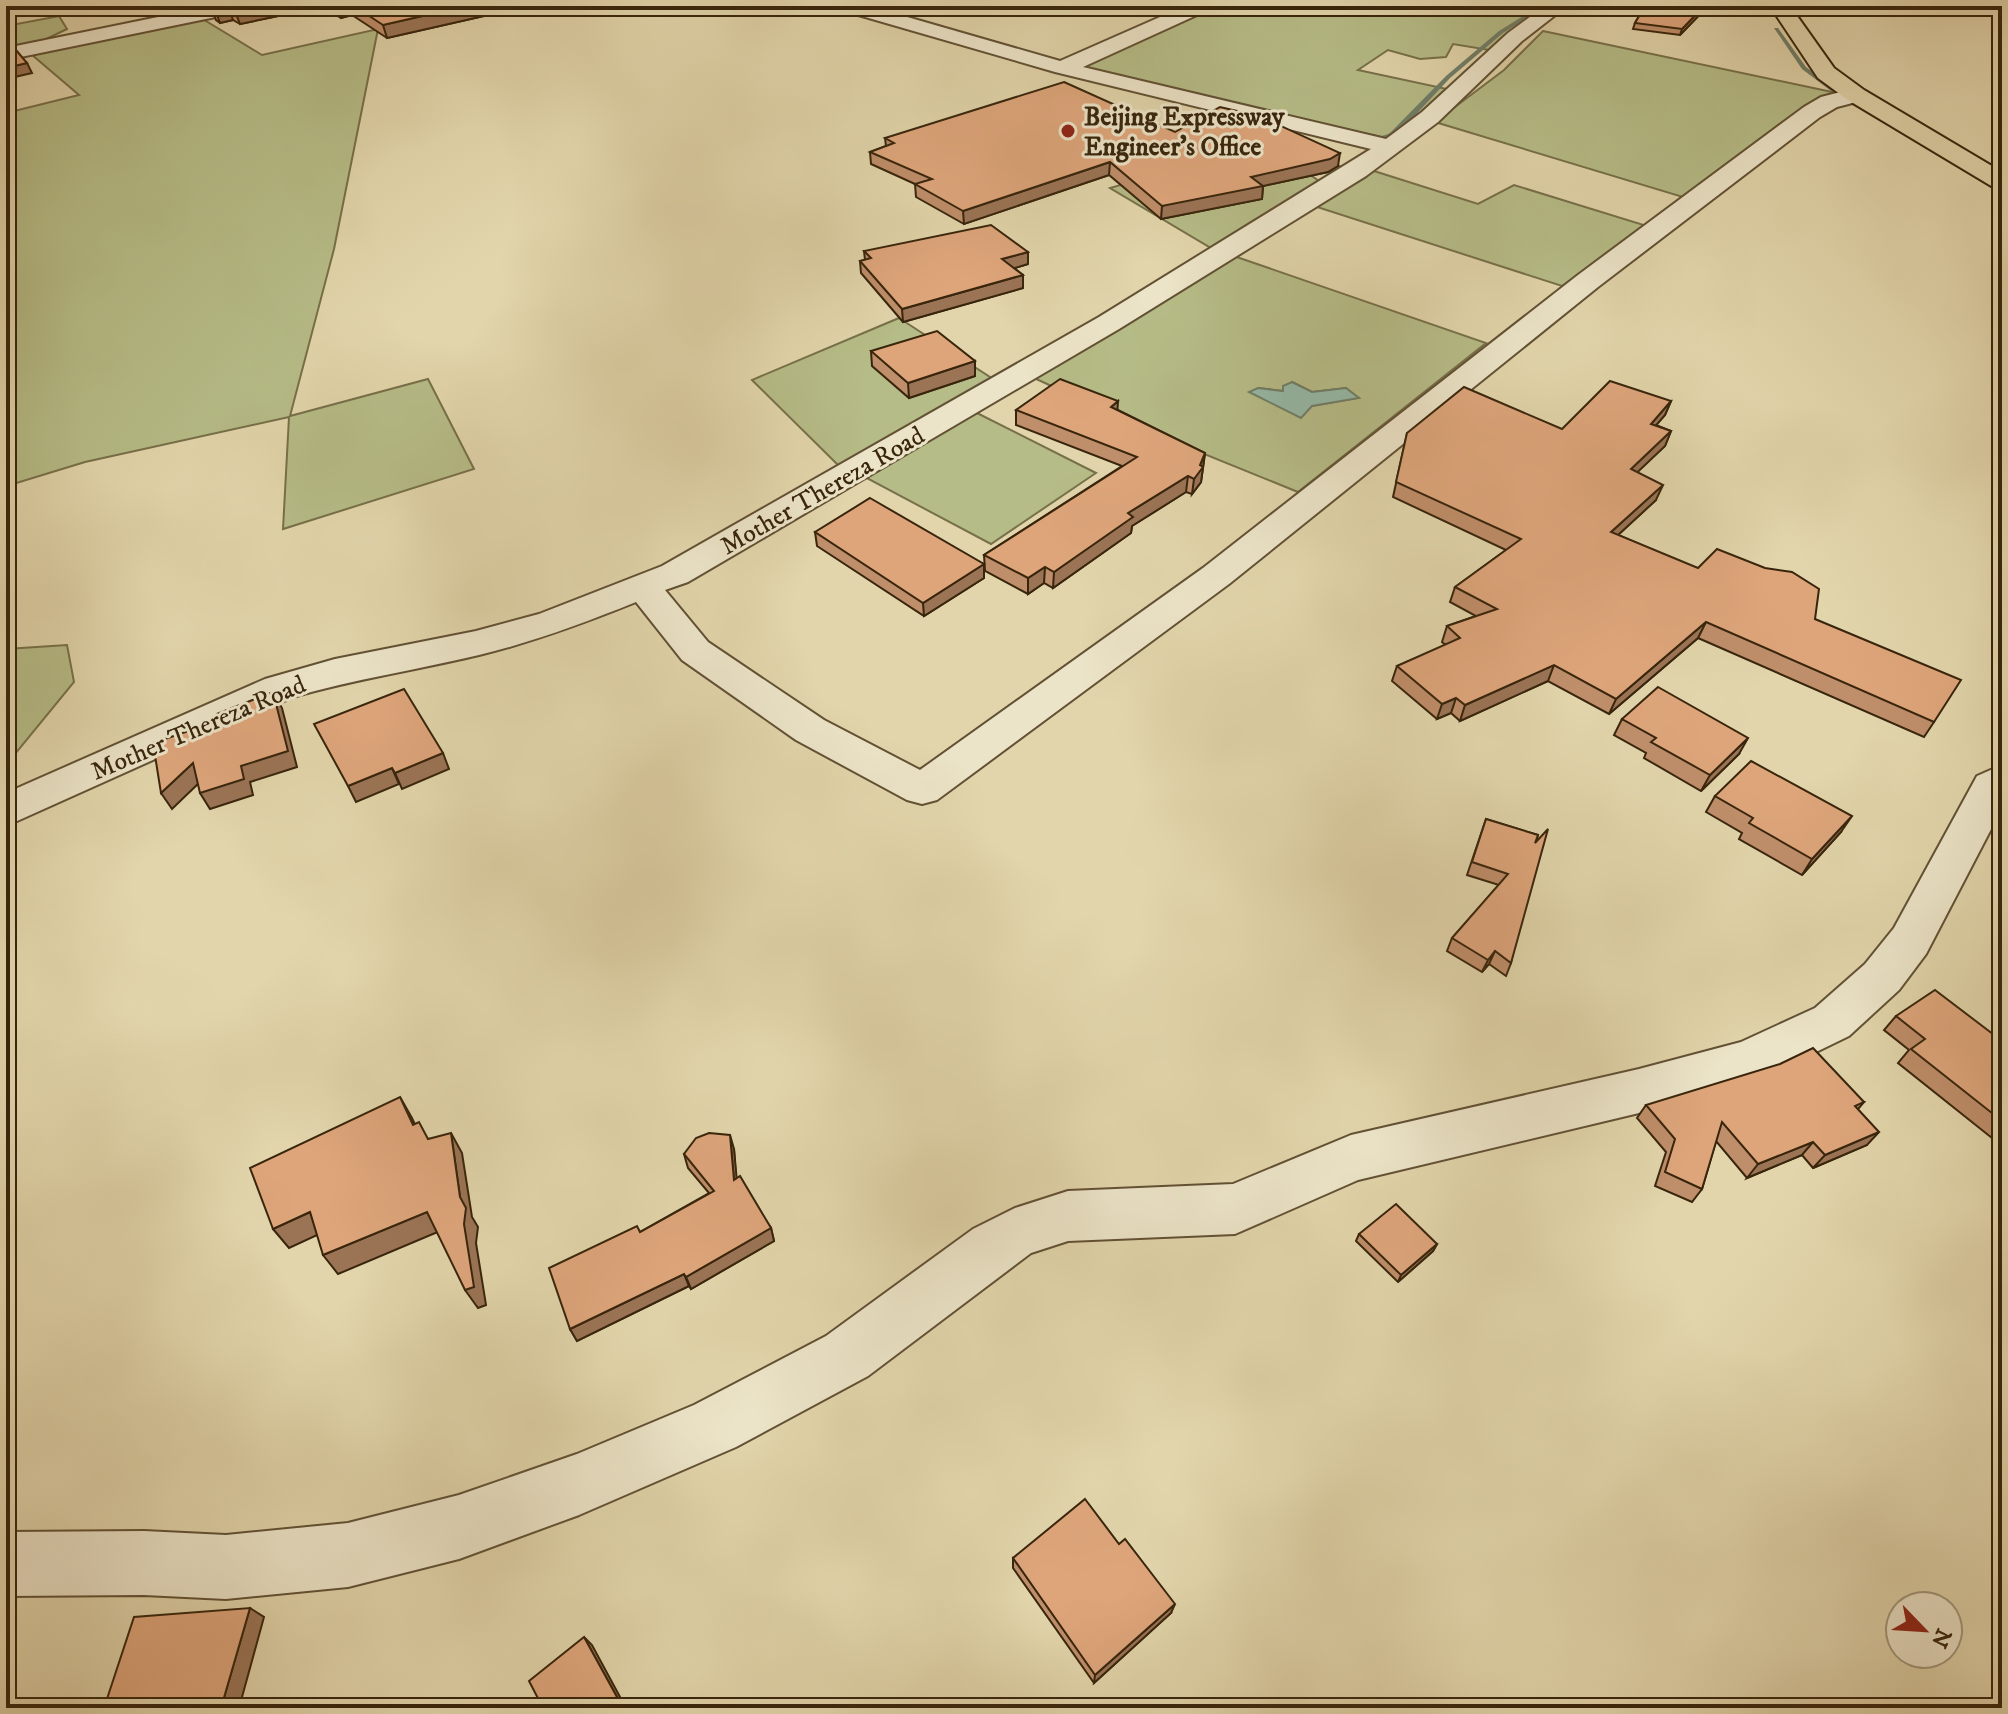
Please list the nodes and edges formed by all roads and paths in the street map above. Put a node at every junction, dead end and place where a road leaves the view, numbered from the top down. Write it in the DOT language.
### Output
graph roads {
  1 [pos="240,6"];
  2 [pos="1201,6"];
  3 [pos="1557,6"];
  4 [pos="1780,6"];
  5 [pos="854,7"];
  6 [pos="72,16"];
  7 [pos="92,37"];
  8 [pos="6,54"];
  9 [pos="1062,68"];
  10 [pos="1856,95"];
  11 [pos="1391,147"];
  12 [pos="2002,182"];
  13 [pos="644,588"];
  14 [pos="2002,780"];
  15 [pos="6,811"];
  16 [pos="6,1564"];
  1 -- 7 [label="street"];
  2 -- 9 [label="street"];
  3 -- 11 [label="street, Mother Thereza Road"];
  4 -- 10 [label="main road"];
  5 -- 9 [label="street"];
  6 -- 7 [label="street"];
  7 -- 8 [label="street"];
  9 -- 11 [label="street"];
  10 -- 12 [label="main road"];
  10 -- 13 [label="street"];
  11 -- 13 [label="street, Mother Thereza Road"];
  13 -- 15 [label="street, Mother Thereza Road"];
  14 -- 16 [label="street"];
}
